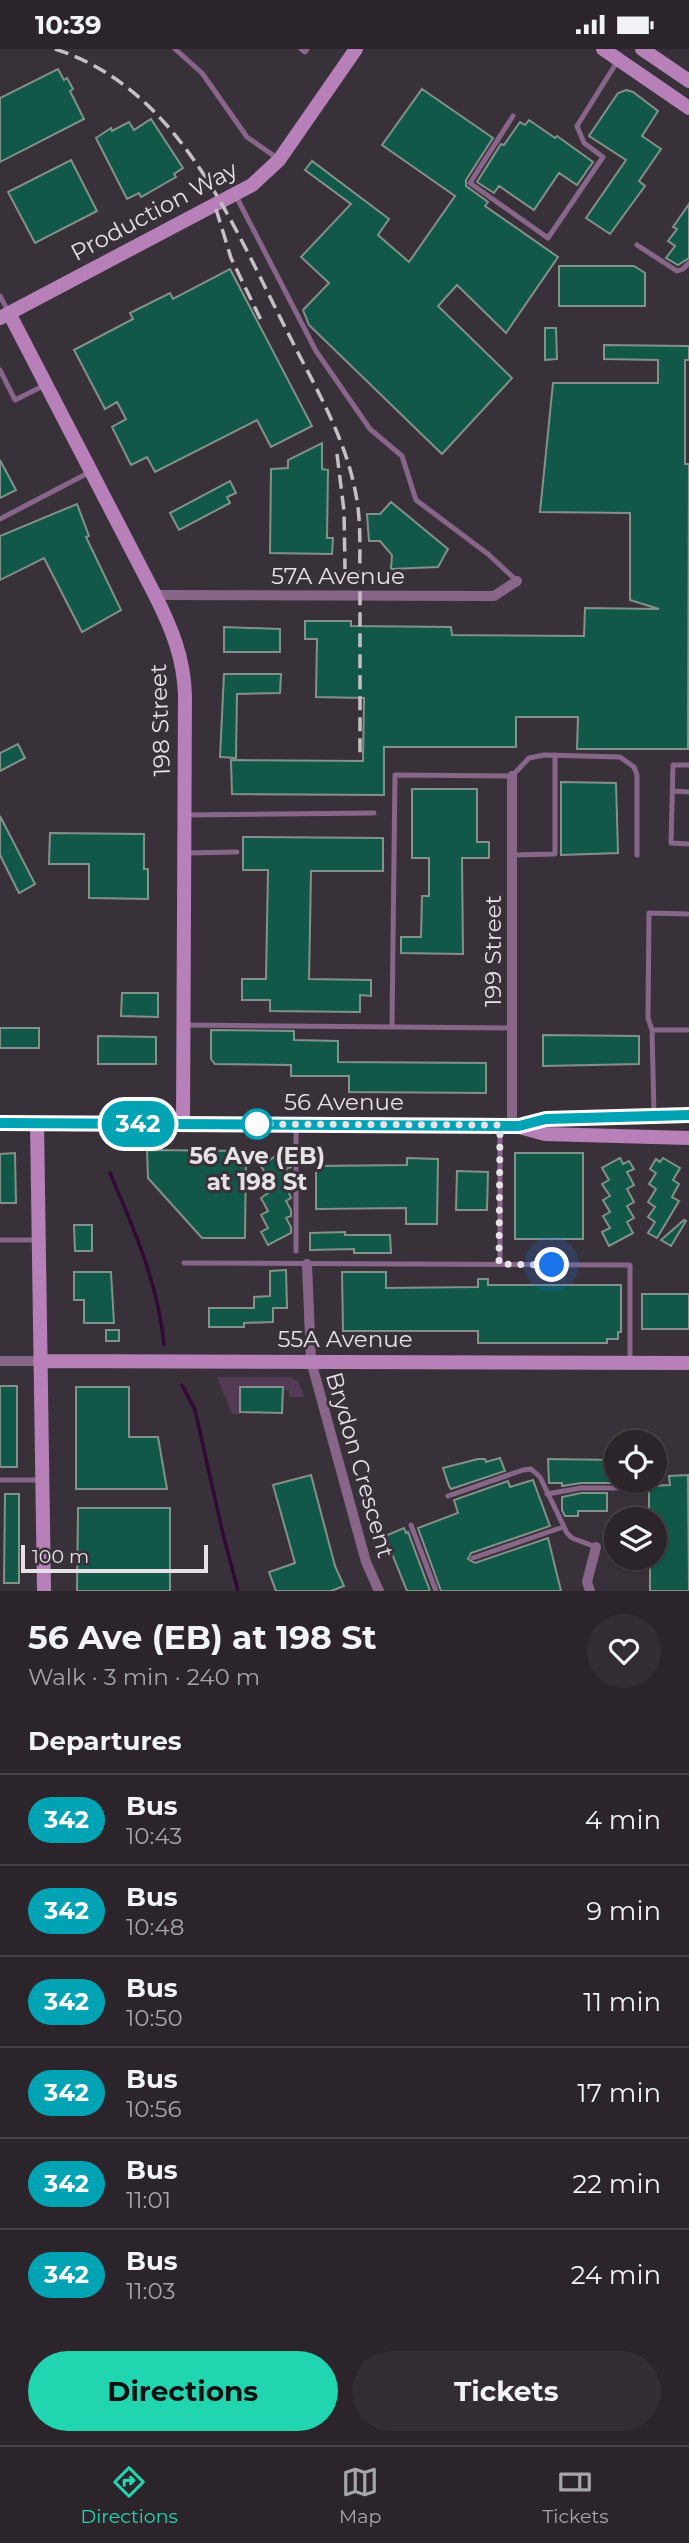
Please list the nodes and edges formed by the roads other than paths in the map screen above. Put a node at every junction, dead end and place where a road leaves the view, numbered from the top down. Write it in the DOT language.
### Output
graph roads {
  1 [pos="175,49"];
  2 [pos="301,49"];
  3 [pos="307,49"];
  4 [pos="356,49"];
  5 [pos="603,49"];
  6 [pos="642,49"];
  7 [pos="618,59"];
  8 [pos="689,81"];
  9 [pos="689,108"];
  10 [pos="513,115"];
  11 [pos="279,160"];
  12 [pos="236,195"];
  13 [pos="638,246"];
  14 [pos="689,264"];
  15 [pos="0,296"];
  16 [pos="5,316"];
  17 [pos="0,370"];
  18 [pos="46,384"];
  19 [pos="92,471"];
  20 [pos="0,519"];
  21 [pos="517,581"];
  22 [pos="155,595"];
  23 [pos="555,755"];
  24 [pos="689,765"];
  25 [pos="512,776"];
  26 [pos="673,792"];
  27 [pos="689,792"];
  28 [pos="374,813"];
  29 [pos="185,815"];
  30 [pos="689,844"];
  31 [pos="237,852"];
  32 [pos="185,853"];
  33 [pos="513,855"];
  34 [pos="636,855"];
  35 [pos="689,914"];
  36 [pos="184,1025"];
  37 [pos="392,1026"];
  38 [pos="512,1027"];
  39 [pos="652,1030"];
  40 [pos="689,1030"];
  41 [pos="689,1115"];
  42 [pos="657,1116"];
  43 [pos="0,1123"];
  44 [pos="37,1123"];
  45 [pos="183,1124"];
  46 [pos="296,1124"];
  47 [pos="510,1126"];
  48 [pos="643,1137"];
  49 [pos="689,1138"];
  50 [pos="0,1240"];
  51 [pos="38,1240"];
  52 [pos="296,1251"];
  53 [pos="184,1263"];
  54 [pos="307,1263"];
  55 [pos="499,1264"];
  56 [pos="0,1361"];
  57 [pos="40,1361"];
  58 [pos="310,1361"];
  59 [pos="630,1363"];
  60 [pos="689,1363"];
  61 [pos="0,1480"];
  62 [pos="42,1480"];
  63 [pos="604,1488"];
  64 [pos="547,1493"];
  65 [pos="449,1496"];
  66 [pos="411,1525"];
  67 [pos="563,1527"];
  68 [pos="596,1547"];
  69 [pos="473,1559"];
  70 [pos="44,1591"];
  71 [pos="379,1591"];
  72 [pos="436,1591"];
  73 [pos="590,1591"];
  1 -- 11 [label="lane"];
  2 -- 3 [label="lane"];
  4 -- 11 [label="street, Production Way"];
  5 -- 7 [label="street"];
  6 -- 8 [label="street"];
  7 -- 9 [label="street"];
  7 -- 10 [label="lane"];
  11 -- 12 [label="street, Production Way"];
  12 -- 16 [label="street, Production Way"];
  12 -- 21 [label="lane"];
  13 -- 14 [label="lane"];
  15 -- 16 [label="lane"];
  16 -- 18 [label="street, 198 Street"];
  17 -- 18 [label="lane"];
  18 -- 19 [label="street, 198 Street"];
  19 -- 20 [label="lane"];
  19 -- 22 [label="street, 198 Street"];
  21 -- 22 [label="street, 57A Avenue"];
  22 -- 29 [label="street, 198 Street"];
  23 -- 25 [label="lane"];
  23 -- 33 [label="lane"];
  23 -- 34 [label="lane"];
  24 -- 26 [label="lane"];
  25 -- 33 [label="street, 199 Street"];
  25 -- 37 [label="lane"];
  26 -- 27 [label="lane"];
  26 -- 30 [label="lane"];
  28 -- 29 [label="lane"];
  29 -- 32 [label="street, 198 Street"];
  31 -- 32 [label="lane"];
  32 -- 36 [label="street, 198 Street"];
  33 -- 38 [label="street, 199 Street"];
  35 -- 39 [label="lane"];
  36 -- 37 [label="lane"];
  36 -- 45 [label="street, 198 Street"];
  37 -- 38 [label="lane"];
  38 -- 47 [label="street, 199 Street"];
  39 -- 40 [label="lane"];
  39 -- 42 [label="lane"];
  41 -- 42 [label="street, 56 Avenue"];
  42 -- 47 [label="street, 56 Avenue"];
  42 -- 48 [label="street"];
  43 -- 44 [label="street, 56 Avenue"];
  44 -- 45 [label="street, 56 Avenue"];
  44 -- 51 [label="street"];
  45 -- 46 [label="street, 56 Avenue"];
  46 -- 47 [label="street, 56 Avenue"];
  46 -- 52 [label="lane"];
  47 -- 48 [label="street, 56 Avenue"];
  47 -- 55 [label="lane"];
  48 -- 49 [label="street, 56 Avenue"];
  50 -- 51 [label="lane"];
  51 -- 57 [label="street"];
  53 -- 54 [label="lane"];
  54 -- 55 [label="lane"];
  54 -- 58 [label="street, Brydon Crescent"];
  55 -- 59 [label="lane"];
  56 -- 57 [label="street, 55A Avenue"];
  57 -- 58 [label="street, 55A Avenue"];
  57 -- 62 [label="street"];
  58 -- 59 [label="street, 55A Avenue"];
  58 -- 71 [label="street, Brydon Crescent"];
  59 -- 60 [label="street, 55A Avenue"];
  61 -- 62 [label="lane"];
  62 -- 70 [label="street"];
  63 -- 64 [label="lane"];
  64 -- 65 [label="lane"];
  64 -- 67 [label="lane"];
  66 -- 72 [label="lane"];
  67 -- 68 [label="lane"];
  67 -- 69 [label="lane"];
  68 -- 73 [label="street"];
}
